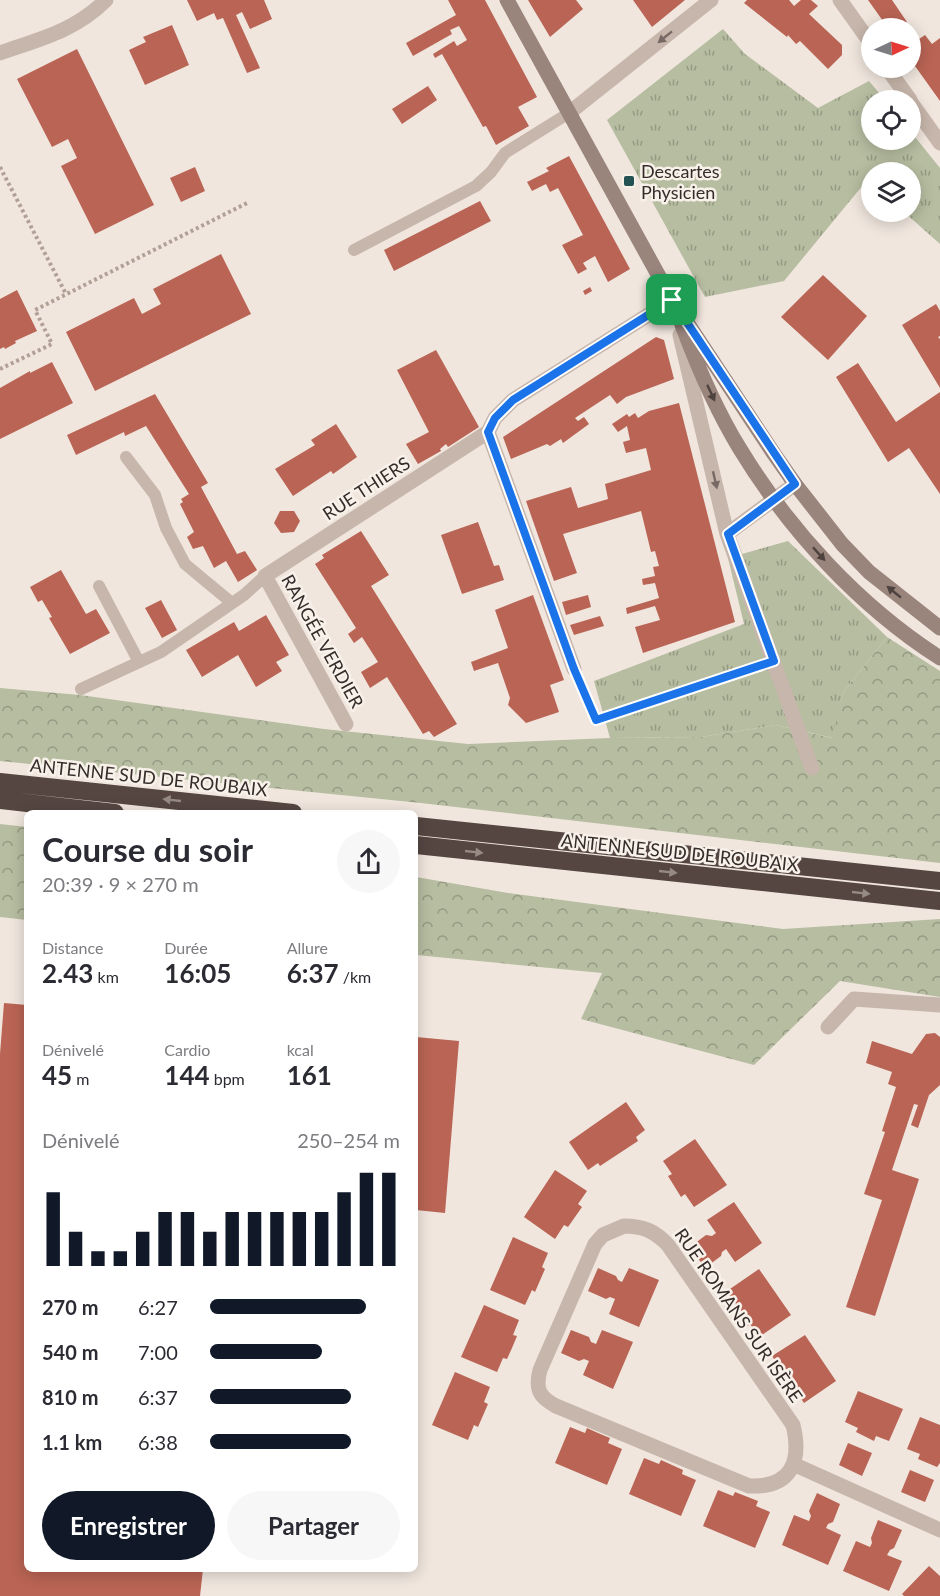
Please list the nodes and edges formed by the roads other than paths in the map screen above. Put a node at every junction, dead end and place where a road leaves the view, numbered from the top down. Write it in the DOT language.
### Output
graph roads {
  1 [pos="106,0"];
  2 [pos="507,0"];
  3 [pos="711,0"];
  4 [pos="840,0"];
  5 [pos="861,30"];
  6 [pos="0,52"];
  7 [pos="569,113"];
  8 [pos="921,116"];
  9 [pos="940,143"];
  10 [pos="354,250"];
  11 [pos="672,300"];
  12 [pos="488,432"];
  13 [pos="126,457"];
  14 [pos="795,484"];
  15 [pos="774,499"];
  16 [pos="728,534"];
  17 [pos="266,576"];
  18 [pos="99,586"];
  19 [pos="232,603"];
  20 [pos="940,628"];
  21 [pos="940,658"];
  22 [pos="139,662"];
  23 [pos="574,669"];
  24 [pos="81,689"];
  25 [pos="346,724"];
  26 [pos="812,768"];
  27 [pos="0,782"];
  28 [pos="0,800"];
  29 [pos="88,810"];
  30 [pos="265,810"];
  31 [pos="418,826"];
  32 [pos="418,845"];
  33 [pos="940,881"];
  34 [pos="940,901"];
  35 [pos="940,1005"];
  36 [pos="828,1027"];
  37 [pos="793,1464"];
  38 [pos="940,1530"];
  1 -- 6 [label="street"];
  2 -- 7 [label="street"];
  3 -- 7 [label="street, one-way"];
  4 -- 5 [label="street"];
  7 -- 10 [label="lane"];
  7 -- 11 [label="street"];
  8 -- 9 [label="street"];
  11 -- 12 [label="street, RUE THIERS"];
  11 -- 14 [label="street"];
  11 -- 15 [label="street, one-way"];
  11 -- 16 [label="street, one-way"];
  12 -- 17 [label="street, RUE THIERS"];
  12 -- 23 [label="street"];
  13 -- 19 [label="lane"];
  14 -- 15 [label="street"];
  20 -- 14 [label="street, one-way"];
  15 -- 16 [label="street"];
  15 -- 21 [label="street, one-way"];
  16 -- 26 [label="street"];
  17 -- 19 [label="lane"];
  17 -- 25 [label="street, RANGÉE VERDIER"];
  18 -- 22 [label="lane"];
  19 -- 22 [label="lane"];
  22 -- 24 [label="lane"];
  30 -- 27 [label="highway, ANTENNE SUD DE ROUBAIX, one-way"];
  28 -- 29 [label="highway"];
  31 -- 33 [label="highway, ANTENNE SUD DE ROUBAIX"];
  32 -- 34 [label="highway, ANTENNE SUD DE ROUBAIX, one-way"];
  35 -- 36 [label="street"];
  37 -- 37 [label="street, RUE ROMANS SUR ISÈRE"];
  37 -- 38 [label="street"];
}
